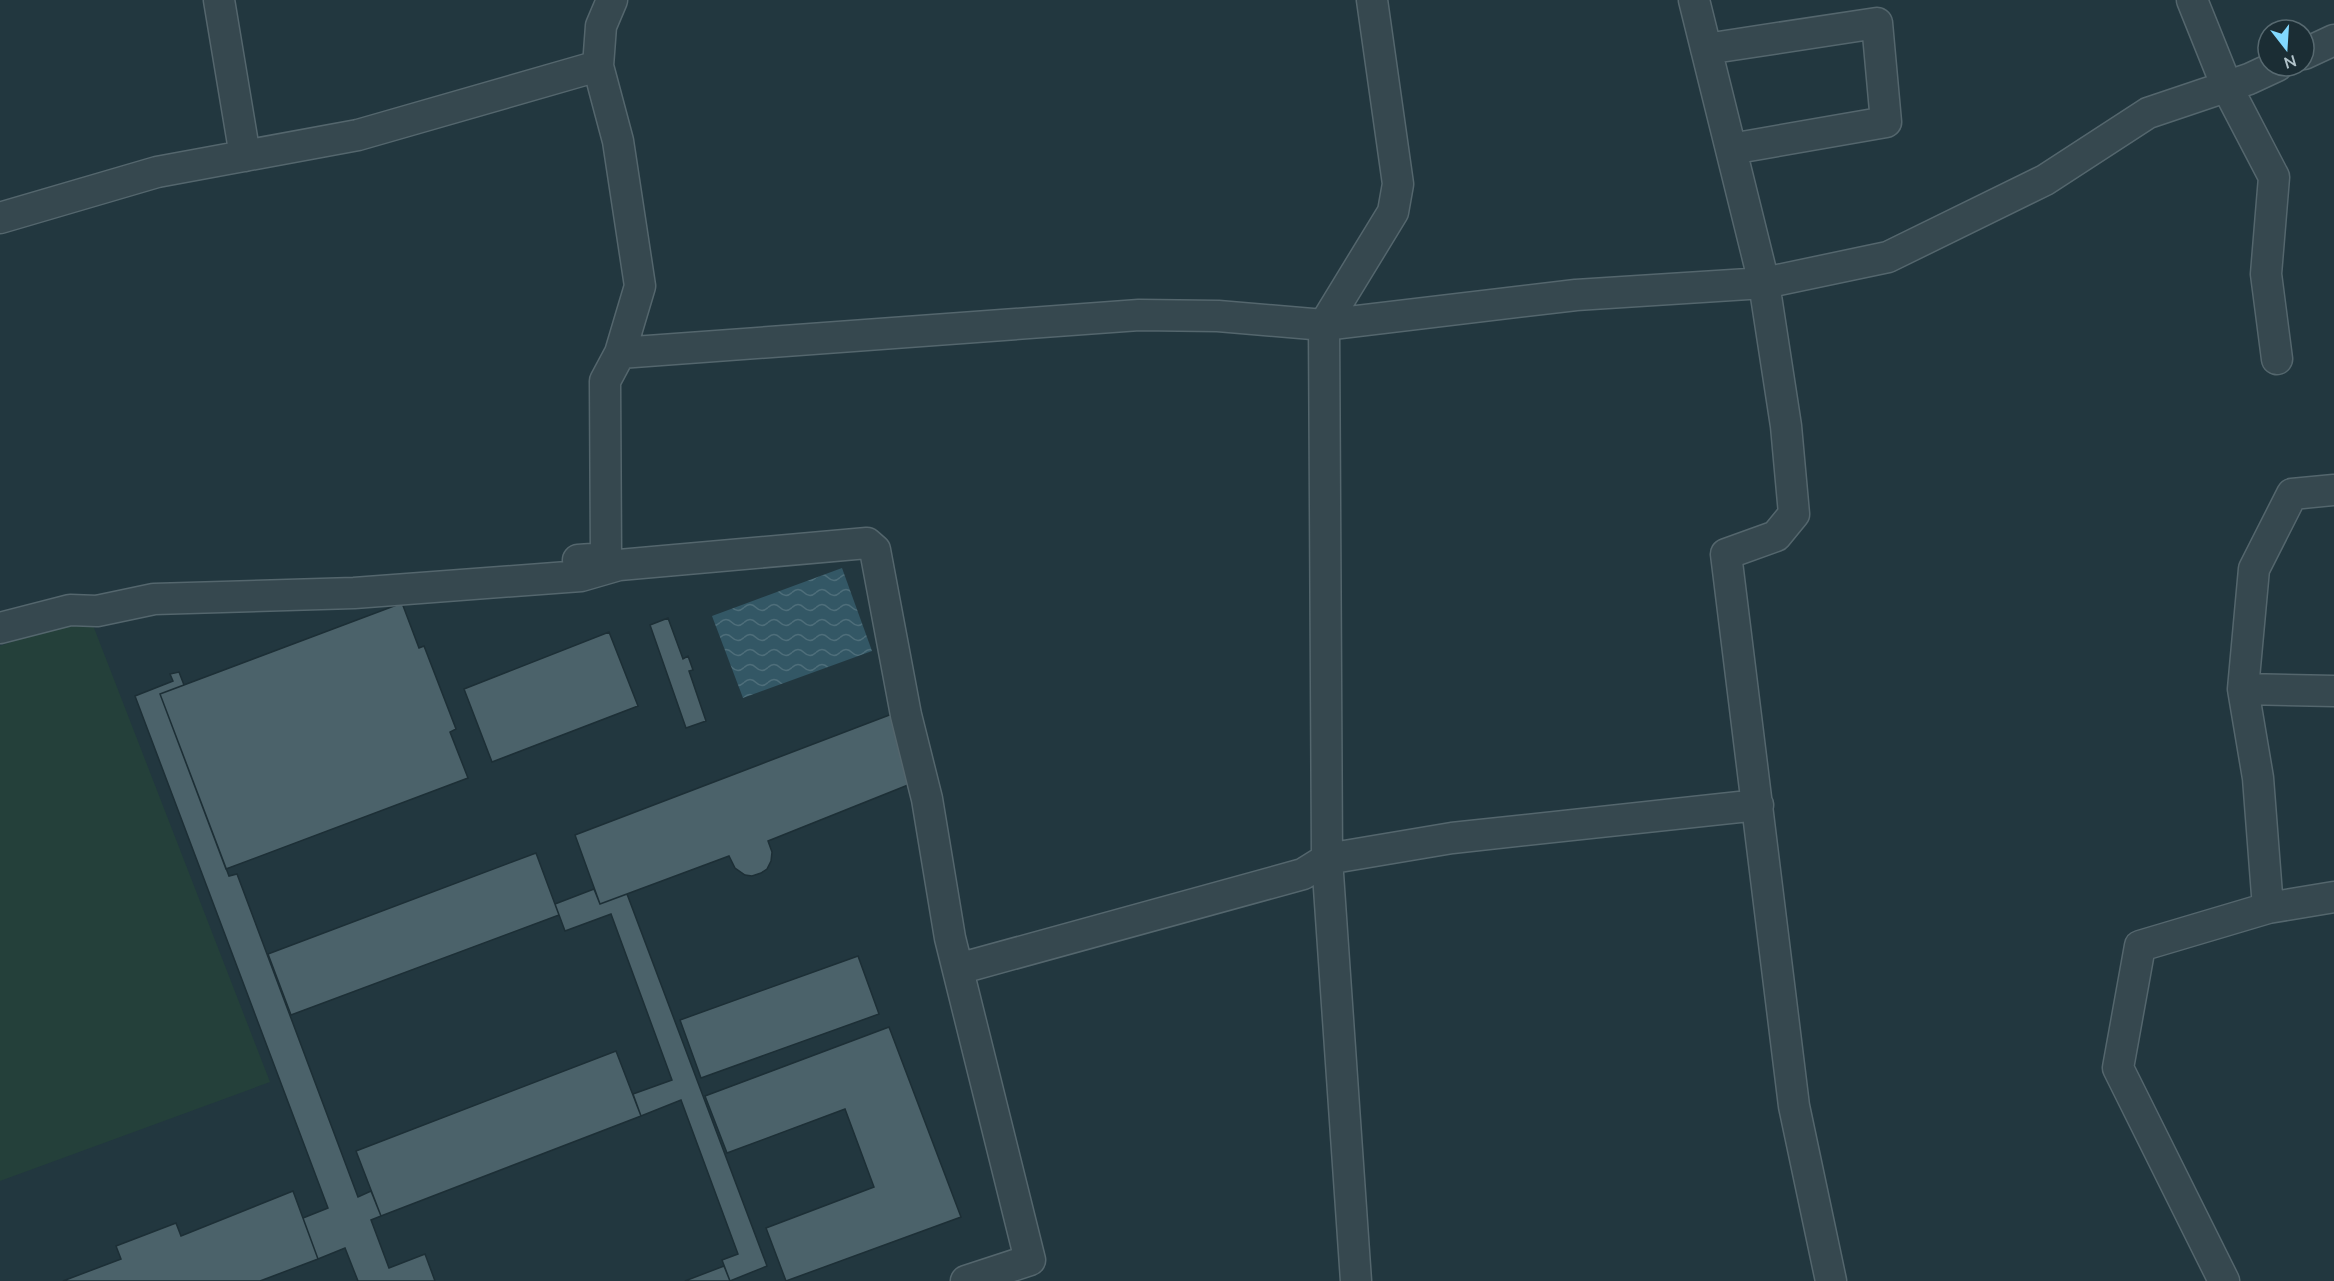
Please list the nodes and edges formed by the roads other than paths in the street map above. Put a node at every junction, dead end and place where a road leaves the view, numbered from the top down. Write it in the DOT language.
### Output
graph roads {
  1 [pos="219,0"];
  2 [pos="612,0"];
  3 [pos="1372,0"];
  4 [pos="1694,0"];
  5 [pos="2192,0"];
  6 [pos="2334,40"];
  7 [pos="2316,48"];
  8 [pos="1706,49"];
  9 [pos="598,66"];
  10 [pos="2256,75"];
  11 [pos="2227,87"];
  12 [pos="1731,149"];
  13 [pos="245,156"];
  14 [pos="0,218"];
  15 [pos="1764,283"];
  16 [pos="1324,325"];
  17 [pos="620,353"];
  18 [pos="2277,359"];
  19 [pos="2334,490"];
  20 [pos="0,620"];
  21 [pos="0,628"];
  22 [pos="2243,689"];
  23 [pos="2334,691"];
  24 [pos="1758,805"];
  25 [pos="1327,859"];
  26 [pos="2334,897"];
  27 [pos="2268,908"];
  28 [pos="958,969"];
  29 [pos="966,1281"];
  30 [pos="1356,1281"];
  31 [pos="1831,1281"];
  32 [pos="2224,1281"];
  1 -- 13 [label="street"];
  2 -- 9 [label="street"];
  3 -- 16 [label="street"];
  4 -- 8 [label="street"];
  5 -- 11 [label="street"];
  6 -- 7 [label="street"];
  8 -- 12 [label="street"];
  8 -- 12 [label="street"];
  9 -- 13 [label="street"];
  9 -- 17 [label="street"];
  10 -- 11 [label="street"];
  11 -- 15 [label="street"];
  11 -- 18 [label="street"];
  12 -- 15 [label="street"];
  13 -- 14 [label="street"];
  15 -- 16 [label="street"];
  15 -- 24 [label="street"];
  16 -- 17 [label="street"];
  16 -- 25 [label="street"];
  17 -- 20 [label="street"];
  19 -- 22 [label="street"];
  21 -- 28 [label="street"];
  22 -- 23 [label="street"];
  22 -- 27 [label="street"];
  24 -- 25 [label="street"];
  24 -- 31 [label="street"];
  25 -- 28 [label="street"];
  25 -- 30 [label="street"];
  26 -- 27 [label="street"];
  27 -- 32 [label="street"];
  28 -- 29 [label="street"];
}
